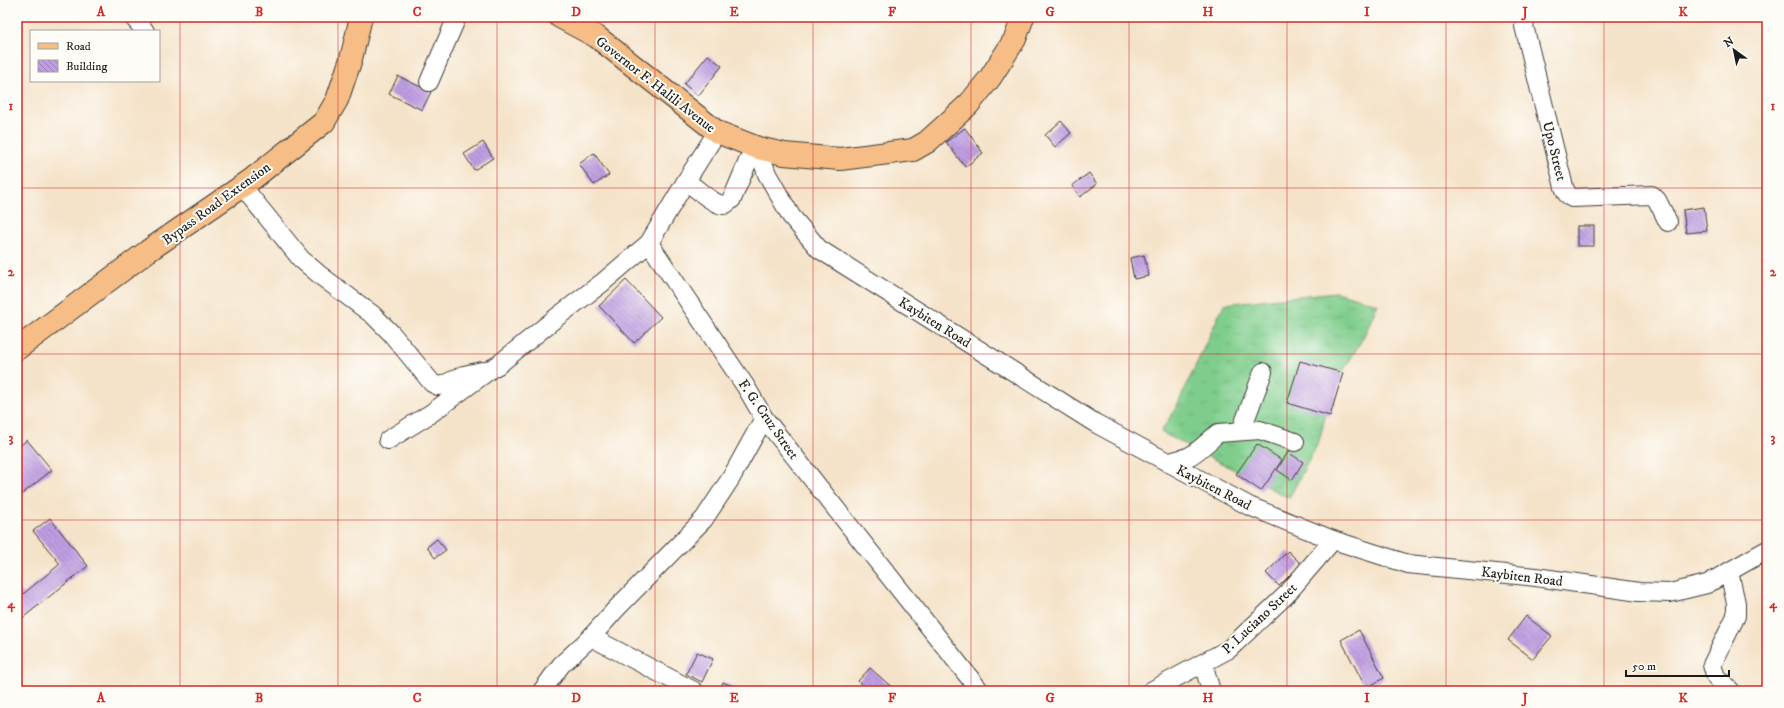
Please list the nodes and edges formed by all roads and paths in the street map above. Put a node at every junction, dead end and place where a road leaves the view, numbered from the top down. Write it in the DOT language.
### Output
graph roads {
  1 [pos="133,17"];
  2 [pos="361,17"];
  3 [pos="457,17"];
  4 [pos="560,17"];
  5 [pos="1023,17"];
  6 [pos="1526,17"];
  7 [pos="144,30"];
  8 [pos="429,82"];
  9 [pos="717,132"];
  10 [pos="756,148"];
  11 [pos="686,181"];
  12 [pos="242,186"];
  13 [pos="1668,222"];
  14 [pos="649,243"];
  15 [pos="17,349"];
  16 [pos="491,369"];
  17 [pos="1263,372"];
  18 [pos="764,418"];
  19 [pos="1241,430"];
  20 [pos="388,440"];
  21 [pos="1295,442"];
  22 [pos="1168,463"];
  23 [pos="1333,540"];
  24 [pos="1767,550"];
  25 [pos="1729,572"];
  26 [pos="591,637"];
  27 [pos="1203,664"];
  28 [pos="542,691"];
  29 [pos="694,691"];
  30 [pos="980,691"];
  31 [pos="1151,691"];
  32 [pos="1211,691"];
  33 [pos="1731,691"];
  1 -- 7 [label="street"];
  2 -- 12 [label="main road, Bypass Road Extension"];
  3 -- 8 [label="street"];
  4 -- 9 [label="main road, Governor F. Halili Avenue"];
  5 -- 10 [label="main road, Governor F. Halili Avenue"];
  6 -- 13 [label="street, Upo Street"];
  9 -- 10 [label="main road, Governor F. Halili Avenue"];
  9 -- 11 [label="street"];
  10 -- 11 [label="street"];
  10 -- 22 [label="street, Kaybiten Road"];
  11 -- 14 [label="street"];
  12 -- 15 [label="main road, Bypass Road Extension"];
  12 -- 16 [label="street"];
  14 -- 16 [label="street"];
  14 -- 18 [label="street, F. G. Cruz Street"];
  16 -- 20 [label="street"];
  17 -- 19 [label="street"];
  18 -- 26 [label="street"];
  18 -- 30 [label="street, F. G. Cruz Street"];
  19 -- 21 [label="street"];
  19 -- 22 [label="street"];
  22 -- 23 [label="street, Kaybiten Road"];
  23 -- 25 [label="street, Kaybiten Road"];
  23 -- 27 [label="street, P. Luciano Street"];
  24 -- 25 [label="street, Kaybiten Road"];
  25 -- 33 [label="street"];
  26 -- 28 [label="street"];
  26 -- 29 [label="street"];
  27 -- 31 [label="street, P. Luciano Street"];
  27 -- 32 [label="street"];
}
